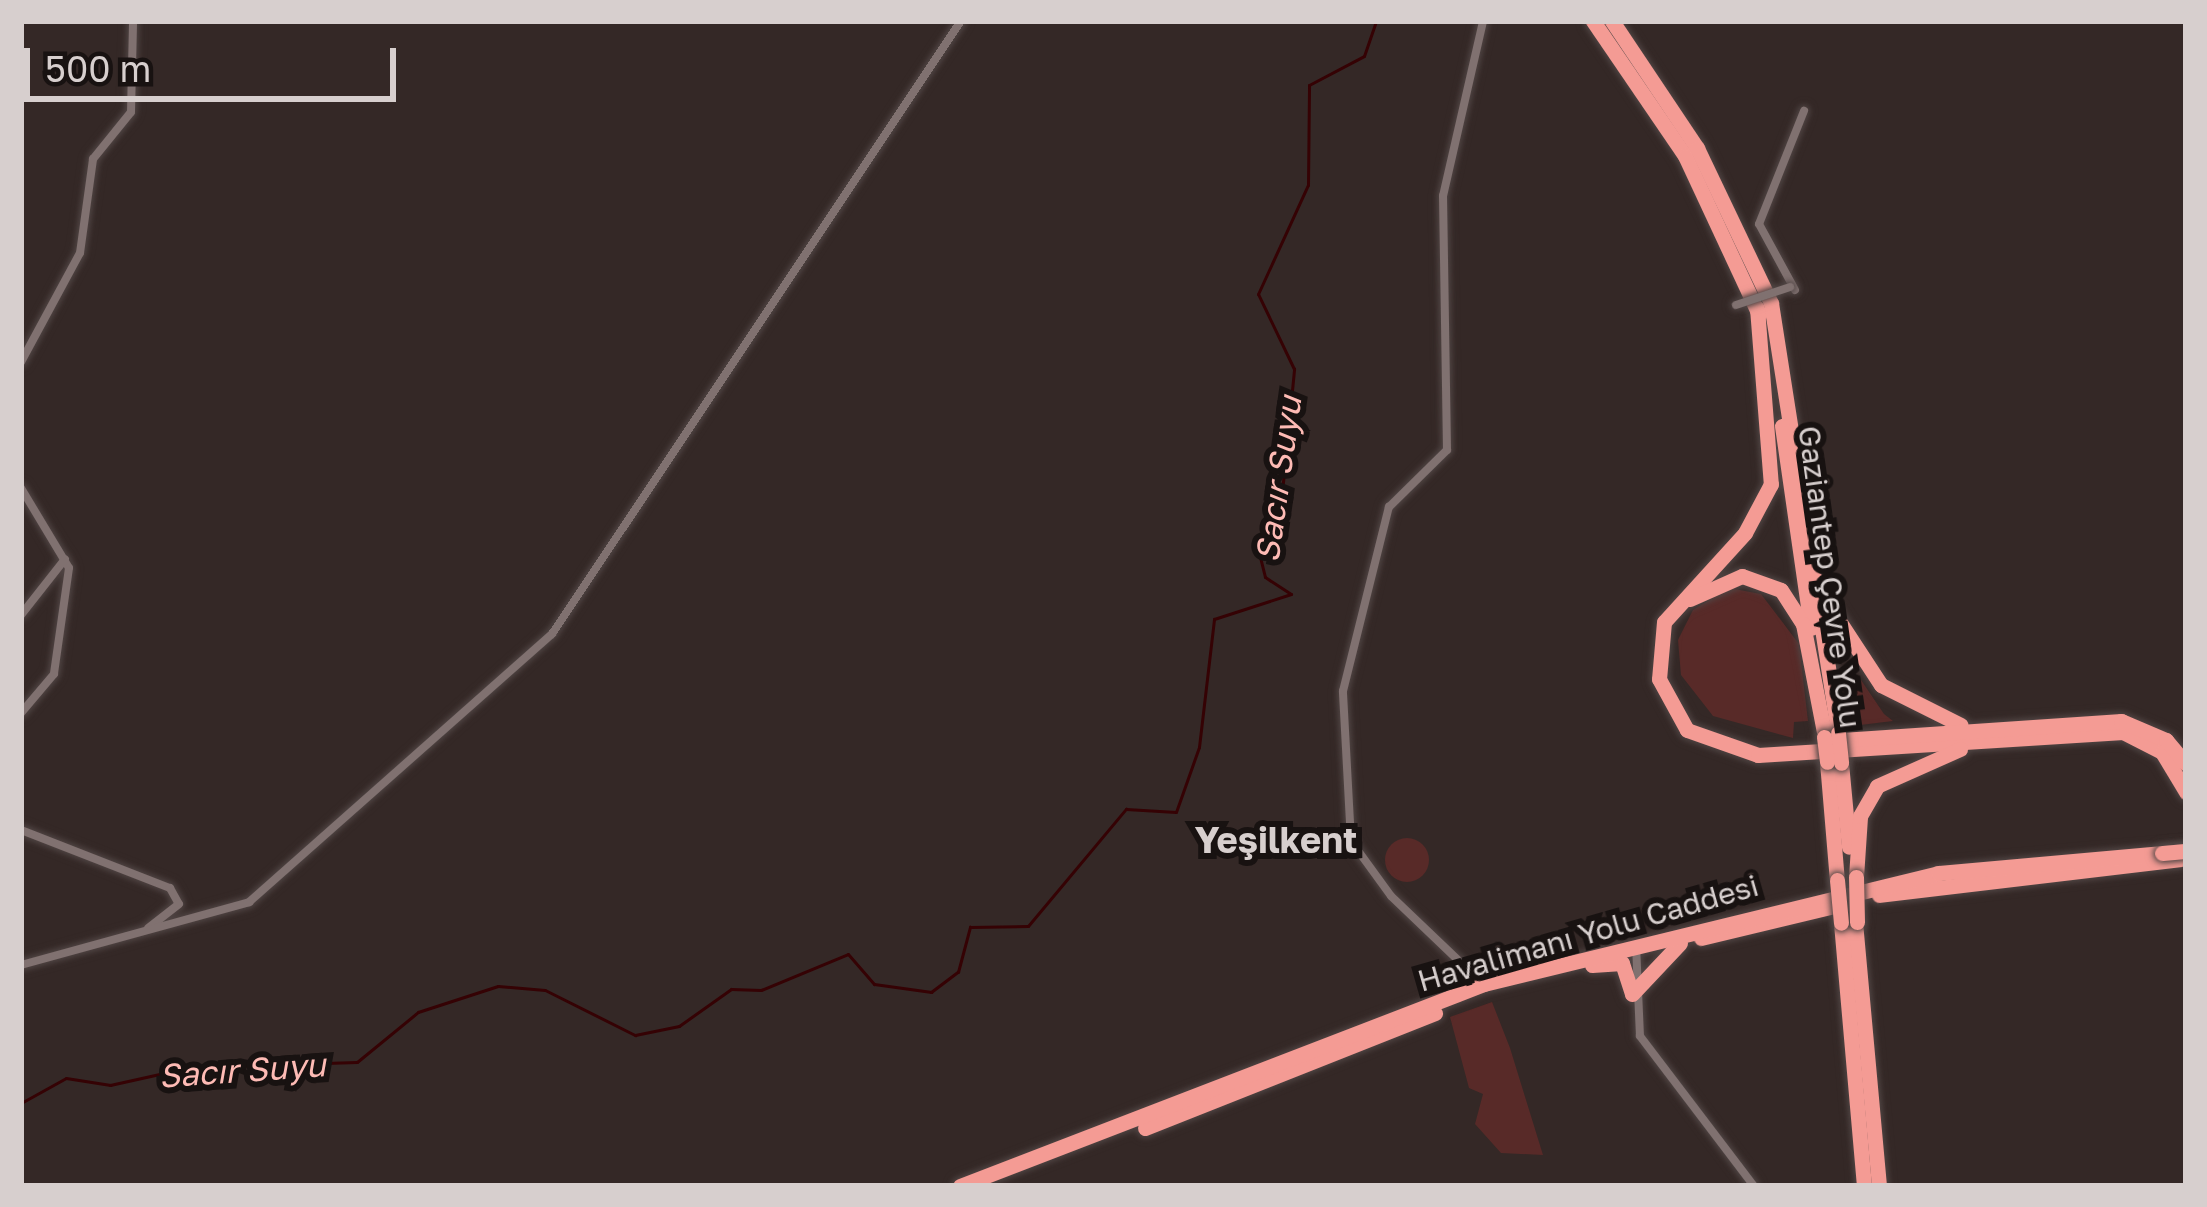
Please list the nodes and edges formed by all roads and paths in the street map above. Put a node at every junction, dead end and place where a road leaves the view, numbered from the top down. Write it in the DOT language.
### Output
graph roads {
  1 [pos="133,21"];
  2 [pos="961,21"];
  3 [pos="1483,21"];
  4 [pos="1593,21"];
  5 [pos="1612,21"];
  6 [pos="1804,111"];
  7 [pos="1736,305"];
  8 [pos="1757,308"];
  9 [pos="21,362"];
  10 [pos="1791,387"];
  11 [pos="21,488"];
  12 [pos="65,559"];
  13 [pos="21,614"];
  14 [pos="21,713"];
  15 [pos="2049,729"];
  16 [pos="1829,734"];
  17 [pos="2186,764"];
  18 [pos="2186,792"];
  19 [pos="21,830"];
  20 [pos="2186,849"];
  21 [pos="2161,853"];
  22 [pos="2186,872"];
  23 [pos="1848,879"];
  24 [pos="1898,881"];
  25 [pos="1851,922"];
  26 [pos="140,934"];
  27 [pos="1680,943"];
  28 [pos="1639,947"];
  29 [pos="1592,964"];
  30 [pos="21,965"];
  31 [pos="1466,971"];
  32 [pos="1484,984"];
  33 [pos="1464,992"];
  34 [pos="1632,994"];
  35 [pos="960,1186"];
  36 [pos="991,1186"];
  37 [pos="1754,1186"];
  38 [pos="1864,1186"];
  39 [pos="1879,1186"];
  1 -- 9 [label="street"];
  2 -- 26 [label="street"];
  3 -- 31 [label="street"];
  4 -- 8 [label="highway, Gaziantep Çevre Yolu"];
  5 -- 10 [label="highway, Gaziantep Çevre Yolu"];
  6 -- 7 [label="street, bridge"];
  8 -- 15 [label="highway"];
  8 -- 16 [label="highway, Gaziantep Çevre Yolu"];
  10 -- 15 [label="highway"];
  10 -- 16 [label="highway, Gaziantep Çevre Yolu"];
  11 -- 12 [label="street"];
  12 -- 13 [label="street"];
  12 -- 14 [label="street"];
  15 -- 16 [label="highway"];
  15 -- 17 [label="highway"];
  15 -- 18 [label="highway"];
  15 -- 23 [label="highway"];
  16 -- 23 [label="highway, Gaziantep Çevre Yolu, bridge"];
  19 -- 26 [label="street"];
  20 -- 21 [label="highway, Havalimanı Yolu Caddesi, bridge"];
  20 -- 24 [label="highway"];
  21 -- 22 [label="street"];
  21 -- 24 [label="highway, Havalimanı Yolu Caddesi"];
  21 -- 27 [label="highway, Havalimanı Yolu Caddesi"];
  23 -- 25 [label="highway, Gaziantep Çevre Yolu, bridge"];
  24 -- 28 [label="highway, Havalimanı Yolu Caddesi"];
  25 -- 38 [label="highway, Gaziantep Çevre Yolu"];
  25 -- 39 [label="highway, Gaziantep Çevre Yolu"];
  26 -- 30 [label="street"];
  27 -- 28 [label="highway, Havalimanı Yolu Caddesi"];
  27 -- 34 [label="highway"];
  28 -- 29 [label="highway, Havalimanı Yolu Caddesi"];
  28 -- 32 [label="highway, Havalimanı Yolu Caddesi"];
  28 -- 34 [label="street"];
  29 -- 34 [label="highway"];
  29 -- 36 [label="highway, Havalimanı Yolu Caddesi"];
  31 -- 32 [label="street"];
  31 -- 33 [label="street"];
  32 -- 33 [label="highway, Havalimanı Yolu Caddesi"];
  33 -- 35 [label="highway, Havalimanı Yolu Caddesi"];
  34 -- 37 [label="street"];
}
